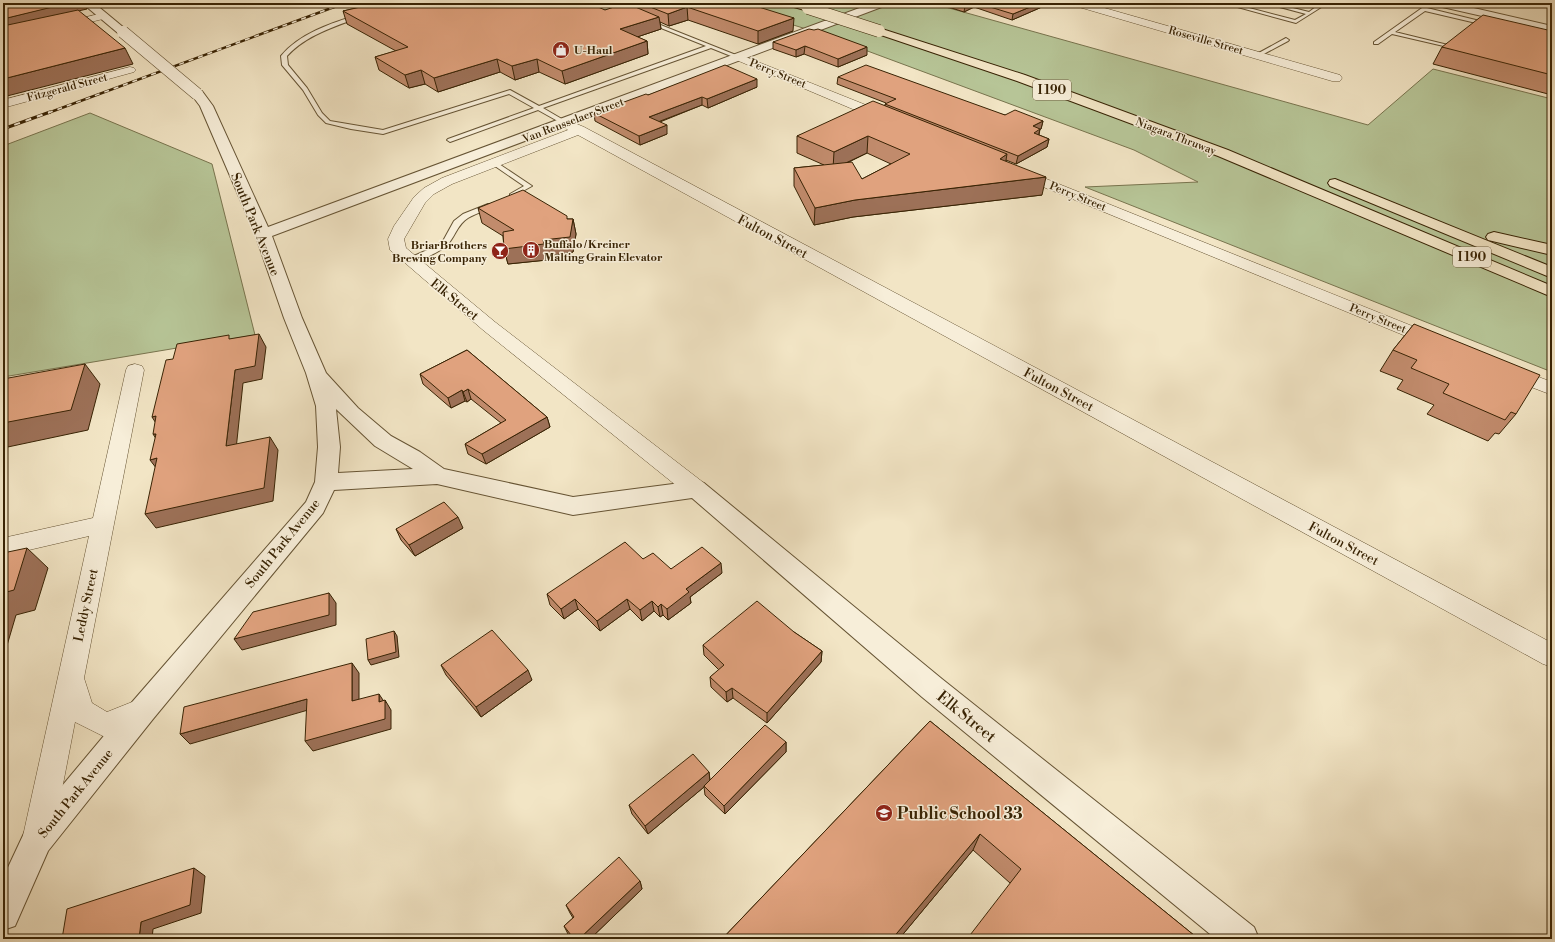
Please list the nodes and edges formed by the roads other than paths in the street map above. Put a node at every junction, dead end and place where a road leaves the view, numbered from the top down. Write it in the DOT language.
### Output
graph roads {
  1 [pos="87,3"];
  2 [pos="551,3"];
  3 [pos="591,3"];
  4 [pos="604,3"];
  5 [pos="791,3"];
  6 [pos="826,3"];
  7 [pos="883,3"];
  8 [pos="1076,3"];
  9 [pos="1225,3"];
  10 [pos="1267,3"];
  11 [pos="1308,3"];
  12 [pos="1428,3"];
  13 [pos="1438,3"];
  14 [pos="1424,9"];
  15 [pos="367,12"];
  16 [pos="1309,13"];
  17 [pos="632,14"];
  18 [pos="103,16"];
  19 [pos="640,17"];
  20 [pos="1492,25"];
  21 [pos="887,26"];
  22 [pos="54,27"];
  23 [pos="1552,29"];
  24 [pos="1391,32"];
  25 [pos="940,39"];
  26 [pos="1286,40"];
  27 [pos="1376,43"];
  28 [pos="711,46"];
  29 [pos="1446,46"];
  30 [pos="1258,55"];
  31 [pos="738,57"];
  32 [pos="1004,60"];
  33 [pos="130,70"];
  34 [pos="1336,78"];
  35 [pos="1098,93"];
  36 [pos="3,104"];
  37 [pos="539,108"];
  38 [pos="898,123"];
  39 [pos="572,127"];
  40 [pos="450,140"];
  41 [pos="494,163"];
  42 [pos="1008,168"];
  43 [pos="1325,179"];
  44 [pos="1427,220"];
  45 [pos="263,234"];
  46 [pos="1552,250"];
  47 [pos="410,261"];
  48 [pos="1552,273"];
  49 [pos="1552,292"];
  50 [pos="1449,347"];
  51 [pos="1493,365"];
  52 [pos="135,370"];
  53 [pos="316,373"];
  54 [pos="1552,389"];
  55 [pos="437,476"];
  56 [pos="326,482"];
  57 [pos="696,489"];
  58 [pos="102,526"];
  59 [pos="3,547"];
  60 [pos="1552,656"];
  61 [pos="70,676"];
  62 [pos="143,710"];
  63 [pos="37,840"];
  64 [pos="3,914"];
  65 [pos="1242,939"];
  1 -- 18 [label="street, South Park Avenue"];
  2 -- 3 [label="lane"];
  4 -- 17 [label="lane"];
  5 -- 21 [label="highway, Niagara Thruway / I 190, bridge"];
  6 -- 21 [label="highway, Niagara Thruway / I 190"];
  7 -- 31 [label="street, Van Rensselaer Street"];
  8 -- 30 [label="street, Roseville Street"];
  9 -- 16 [label="lane"];
  10 -- 16 [label="lane"];
  11 -- 16 [label="lane"];
  12 -- 14 [label="lane"];
  13 -- 23 [label="street"];
  14 -- 20 [label="lane"];
  14 -- 24 [label="lane"];
  15 -- 37 [label="lane"];
  18 -- 22 [label="street"];
  18 -- 45 [label="street, South Park Avenue, bridge"];
  19 -- 28 [label="lane, Perry Street"];
  21 -- 25 [label="highway, Niagara Thruway / I 190"];
  21 -- 49 [label="highway, Niagara Thruway / I 190"];
  24 -- 27 [label="lane"];
  24 -- 29 [label="lane"];
  26 -- 30 [label="lane"];
  28 -- 31 [label="lane, Perry Street"];
  28 -- 37 [label="lane"];
  30 -- 34 [label="street, Roseville Street"];
  31 -- 38 [label="street, Perry Street"];
  31 -- 39 [label="street, Van Rensselaer Street"];
  32 -- 35 [label="highway, I 190"];
  33 -- 36 [label="street, Fitzgerald Street"];
  37 -- 39 [label="lane"];
  37 -- 40 [label="lane"];
  39 -- 41 [label="street, Elk Street"];
  39 -- 45 [label="street, Van Rensselaer Street"];
  39 -- 60 [label="street, Fulton Street"];
  41 -- 47 [label="street, Elk Street"];
  41 -- 47 [label="lane"];
  42 -- 50 [label="street, Perry Street"];
  43 -- 44 [label="highway, I 190"];
  44 -- 46 [label="highway"];
  44 -- 48 [label="highway, I 190"];
  45 -- 53 [label="street, South Park Avenue"];
  47 -- 57 [label="street, Elk Street"];
  51 -- 54 [label="street"];
  52 -- 58 [label="street, Leddy Street"];
  53 -- 55 [label="street"];
  53 -- 56 [label="street, South Park Avenue"];
  55 -- 56 [label="street"];
  55 -- 57 [label="street"];
  56 -- 62 [label="street, South Park Avenue"];
  57 -- 65 [label="street, Elk Street"];
  58 -- 59 [label="street"];
  58 -- 61 [label="street, Leddy Street"];
  61 -- 62 [label="street"];
  61 -- 63 [label="street, Leddy Street"];
  62 -- 63 [label="street, South Park Avenue"];
  63 -- 64 [label="street, South Park Avenue"];
}
